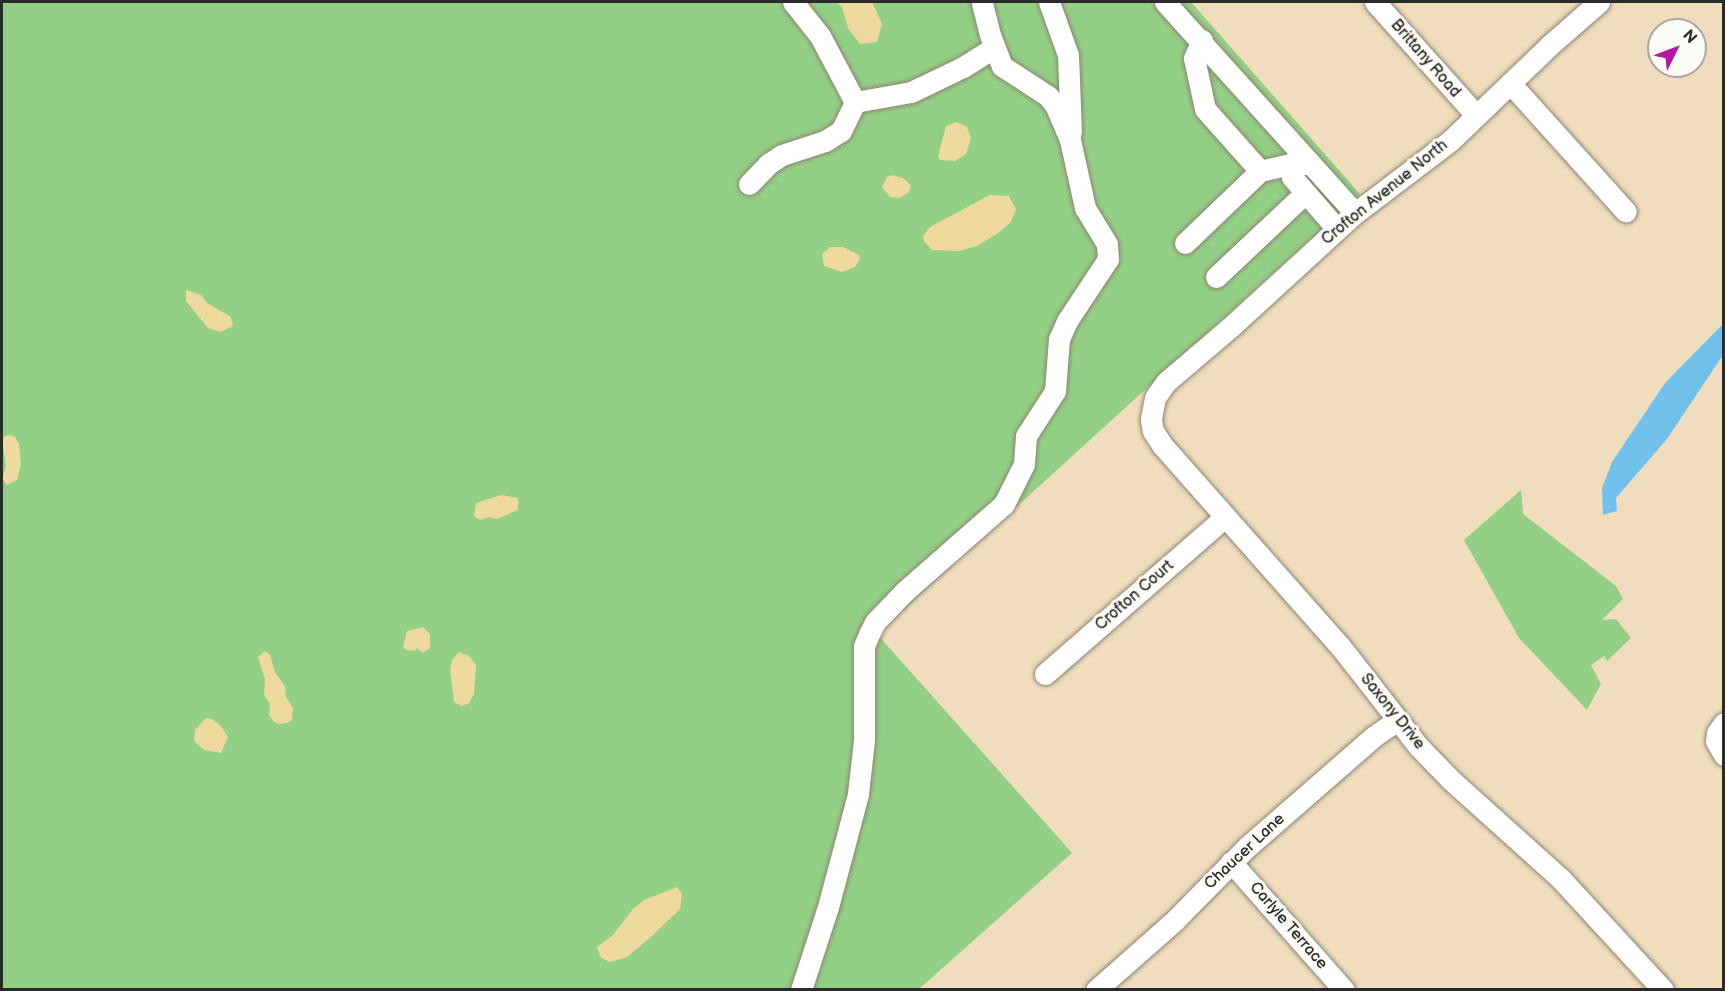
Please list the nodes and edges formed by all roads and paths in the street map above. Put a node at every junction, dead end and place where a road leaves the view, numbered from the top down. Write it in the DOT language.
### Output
graph roads {
  1 [pos="793,2"];
  2 [pos="982,2"];
  3 [pos="1049,2"];
  4 [pos="1165,2"];
  5 [pos="1375,2"];
  6 [pos="1599,2"];
  7 [pos="1202,40"];
  8 [pos="994,48"];
  9 [pos="1510,83"];
  10 [pos="855,102"];
  11 [pos="1476,115"];
  12 [pos="1070,140"];
  13 [pos="1299,164"];
  14 [pos="1260,171"];
  15 [pos="749,184"];
  16 [pos="1305,193"];
  17 [pos="1626,212"];
  18 [pos="1354,213"];
  19 [pos="1337,229"];
  20 [pos="1185,243"];
  21 [pos="1216,277"];
  22 [pos="1152,412"];
  23 [pos="1225,517"];
  24 [pos="1045,674"];
  25 [pos="1397,720"];
  26 [pos="1724,723"];
  27 [pos="1724,755"];
  28 [pos="1232,862"];
  29 [pos="801,990"];
  30 [pos="1096,990"];
  31 [pos="1344,990"];
  32 [pos="1664,990"];
  1 -- 10 [label="street"];
  2 -- 8 [label="street"];
  3 -- 12 [label="street"];
  4 -- 7 [label="street"];
  5 -- 11 [label="street, Brittany Road"];
  6 -- 9 [label="street, Crofton Avenue North"];
  7 -- 13 [label="street"];
  7 -- 14 [label="street"];
  8 -- 10 [label="street"];
  8 -- 12 [label="street"];
  9 -- 11 [label="street, Crofton Avenue North"];
  9 -- 17 [label="street"];
  10 -- 15 [label="street"];
  11 -- 18 [label="street, Crofton Avenue North"];
  12 -- 29 [label="street"];
  13 -- 14 [label="street"];
  13 -- 16 [label="street"];
  13 -- 18 [label="street"];
  14 -- 20 [label="street"];
  16 -- 19 [label="street"];
  16 -- 21 [label="street"];
  18 -- 19 [label="street, Crofton Avenue North"];
  19 -- 22 [label="street, Crofton Avenue North"];
  22 -- 23 [label="street, Saxony Drive"];
  23 -- 24 [label="street, Crofton Court"];
  23 -- 25 [label="street, Saxony Drive"];
  25 -- 28 [label="street, Chaucer Lane"];
  25 -- 32 [label="street, Saxony Drive"];
  26 -- 27 [label="street"];
  28 -- 30 [label="street, Chaucer Lane"];
  28 -- 31 [label="street, Carlyle Terrace"];
}
